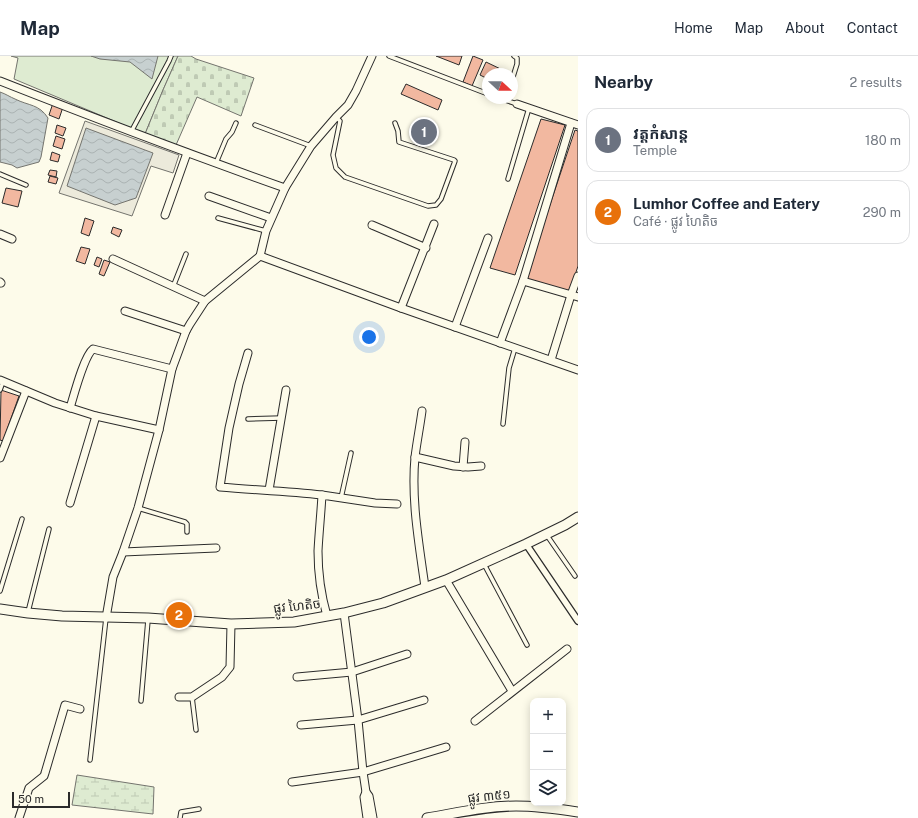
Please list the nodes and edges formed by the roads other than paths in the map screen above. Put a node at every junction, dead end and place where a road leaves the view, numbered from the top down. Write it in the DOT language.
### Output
graph roads {
  1 [pos="171,56"];
  2 [pos="372,56"];
  3 [pos="389,56"];
  4 [pos="514,56"];
  5 [pos="516,68"];
  6 [pos="0,81"];
  7 [pos="482,92"];
  8 [pos="517,104"];
  9 [pos="529,108"];
  10 [pos="336,117"];
  11 [pos="236,123"];
  12 [pos="395,123"];
  13 [pos="575,124"];
  14 [pos="255,125"];
  15 [pos="131,132"];
  16 [pos="312,146"];
  17 [pos="188,153"];
  18 [pos="216,163"];
  19 [pos="0,174"];
  20 [pos="508,179"];
  21 [pos="26,185"];
  22 [pos="285,188"];
  23 [pos="209,196"];
  24 [pos="165,215"];
  25 [pos="218,218"];
  26 [pos="271,218"];
  27 [pos="434,224"];
  28 [pos="372,225"];
  29 [pos="266,231"];
  30 [pos="0,234"];
  31 [pos="488,238"];
  32 [pos="12,239"];
  33 [pos="426,248"];
  34 [pos="186,254"];
  35 [pos="260,256"];
  36 [pos="112,259"];
  37 [pos="578,276"];
  38 [pos="523,281"];
  39 [pos="173,287"];
  40 [pos="575,296"];
  41 [pos="204,302"];
  42 [pos="401,308"];
  43 [pos="125,311"];
  44 [pos="455,327"];
  45 [pos="186,331"];
  46 [pos="500,343"];
  47 [pos="515,348"];
  48 [pos="248,352"];
  49 [pos="551,360"];
  50 [pos="172,369"];
  51 [pos="578,370"];
  52 [pos="2,380"];
  53 [pos="0,390"];
  54 [pos="286,390"];
  55 [pos="26,391"];
  56 [pos="70,408"];
  57 [pos="422,411"];
  58 [pos="96,416"];
  59 [pos="282,418"];
  60 [pos="248,419"];
  61 [pos="503,424"];
  62 [pos="159,430"];
  63 [pos="465,442"];
  64 [pos="351,453"];
  65 [pos="415,457"];
  66 [pos="0,458"];
  67 [pos="481,466"];
  68 [pos="463,467"];
  69 [pos="269,490"];
  70 [pos="322,494"];
  71 [pos="341,498"];
  72 [pos="70,502"];
  73 [pos="397,504"];
  74 [pos="138,508"];
  75 [pos="578,517"];
  76 [pos="22,519"];
  77 [pos="49,529"];
  78 [pos="187,532"];
  79 [pos="546,534"];
  80 [pos="526,544"];
  81 [pos="216,548"];
  82 [pos="123,552"];
  83 [pos="483,563"];
  84 [pos="575,576"];
  85 [pos="446,580"];
  86 [pos="425,587"];
  87 [pos="0,591"];
  88 [pos="0,609"];
  89 [pos="28,613"];
  90 [pos="344,614"];
  91 [pos="327,616"];
  92 [pos="106,618"];
  93 [pos="148,618"];
  94 [pos="578,621"];
  95 [pos="231,624"];
  96 [pos="527,645"];
  97 [pos="567,649"];
  98 [pos="407,654"];
  99 [pos="352,672"];
  100 [pos="297,677"];
  101 [pos="512,690"];
  102 [pos="179,697"];
  103 [pos="192,697"];
  104 [pos="424,700"];
  105 [pos="141,701"];
  106 [pos="80,708"];
  107 [pos="358,720"];
  108 [pos="475,720"];
  109 [pos="301,725"];
  110 [pos="196,730"];
  111 [pos="446,747"];
  112 [pos="90,760"];
  113 [pos="363,772"];
  114 [pos="292,782"];
  115 [pos="366,792"];
  116 [pos="199,810"];
  117 [pos="578,812"];
  118 [pos="19,818"];
  119 [pos="180,818"];
  120 [pos="367,818"];
  121 [pos="373,818"];
  122 [pos="427,818"];
  1 -- 15 [label="lane"];
  2 -- 10 [label="street"];
  3 -- 7 [label="lane"];
  4 -- 5 [label="lane"];
  6 -- 15 [label="street"];
  8 -- 9 [label="street"];
  9 -- 13 [label="street"];
  9 -- 20 [label="lane"];
  10 -- 12 [label="lane"];
  10 -- 16 [label="street"];
  11 -- 18 [label="lane"];
  13 -- 38 [label="street"];
  14 -- 16 [label="lane"];
  15 -- 17 [label="street"];
  16 -- 22 [label="street"];
  17 -- 18 [label="street"];
  17 -- 24 [label="street"];
  18 -- 22 [label="street"];
  19 -- 21 [label="lane"];
  22 -- 26 [label="street"];
  23 -- 26 [label="street"];
  25 -- 29 [label="lane"];
  26 -- 29 [label="street"];
  27 -- 33 [label="street"];
  28 -- 33 [label="street"];
  29 -- 35 [label="street"];
  30 -- 32 [label="street"];
  31 -- 44 [label="street"];
  33 -- 42 [label="street"];
  34 -- 39 [label="lane"];
  35 -- 41 [label="street"];
  35 -- 42 [label="street"];
  36 -- 39 [label="street"];
  37 -- 40 [label="street"];
  38 -- 40 [label="street"];
  38 -- 46 [label="street"];
  39 -- 41 [label="street"];
  40 -- 49 [label="street"];
  41 -- 45 [label="street"];
  42 -- 44 [label="street"];
  43 -- 45 [label="street"];
  44 -- 46 [label="street"];
  45 -- 50 [label="street"];
  46 -- 47 [label="street"];
  47 -- 49 [label="street"];
  47 -- 61 [label="lane"];
  48 -- 69 [label="street"];
  49 -- 51 [label="street"];
  50 -- 56 [label="street"];
  50 -- 62 [label="street"];
  52 -- 53 [label="lane"];
  52 -- 55 [label="street"];
  54 -- 59 [label="street"];
  55 -- 56 [label="street"];
  55 -- 66 [label="street"];
  56 -- 58 [label="street"];
  57 -- 65 [label="street"];
  58 -- 62 [label="street"];
  58 -- 72 [label="street"];
  59 -- 60 [label="lane"];
  59 -- 69 [label="street"];
  62 -- 74 [label="street"];
  63 -- 68 [label="street"];
  64 -- 71 [label="lane"];
  65 -- 68 [label="street"];
  65 -- 86 [label="street"];
  67 -- 68 [label="street"];
  69 -- 70 [label="street"];
  70 -- 71 [label="street"];
  70 -- 91 [label="street"];
  71 -- 73 [label="street"];
  74 -- 78 [label="lane"];
  74 -- 82 [label="street"];
  75 -- 79 [label="street, ផ្លូវ ហៃតិច"];
  76 -- 87 [label="lane"];
  77 -- 89 [label="lane"];
  79 -- 80 [label="street, ផ្លូវ ហៃតិច"];
  79 -- 84 [label="lane"];
  80 -- 83 [label="street, ផ្លូវ ហៃតិច"];
  80 -- 94 [label="street"];
  81 -- 82 [label="street"];
  82 -- 92 [label="street"];
  83 -- 85 [label="street, ផ្លូវ ហៃតិច"];
  83 -- 96 [label="lane"];
  85 -- 86 [label="street, ផ្លូវ ហៃតិច"];
  85 -- 101 [label="street"];
  86 -- 90 [label="street, ផ្លូវ ហៃតិច"];
  88 -- 89 [label="street, ផ្លូវ ហៃតិច"];
  89 -- 92 [label="street, ផ្លូវ ហៃតិច"];
  90 -- 91 [label="street, ផ្លូវ ហៃតិច"];
  90 -- 99 [label="street"];
  91 -- 95 [label="street, ផ្លូវ ហៃតិច"];
  92 -- 93 [label="street, ផ្លូវ ហៃតិច"];
  92 -- 112 [label="lane"];
  93 -- 95 [label="street, ផ្លូវ ហៃតិច"];
  93 -- 105 [label="lane"];
  95 -- 103 [label="street"];
  97 -- 101 [label="street"];
  98 -- 99 [label="street"];
  99 -- 100 [label="street"];
  99 -- 107 [label="street"];
  101 -- 108 [label="street"];
  102 -- 103 [label="street"];
  103 -- 110 [label="lane"];
  104 -- 107 [label="street"];
  106 -- 118 [label="street"];
  107 -- 109 [label="street"];
  107 -- 113 [label="street"];
  111 -- 113 [label="street"];
  113 -- 114 [label="street"];
  113 -- 115 [label="street"];
  115 -- 120 [label="street"];
  115 -- 121 [label="street"];
  116 -- 119 [label="lane"];
  117 -- 122 [label="street, ផ្លូវ ៣៥១"];
}
